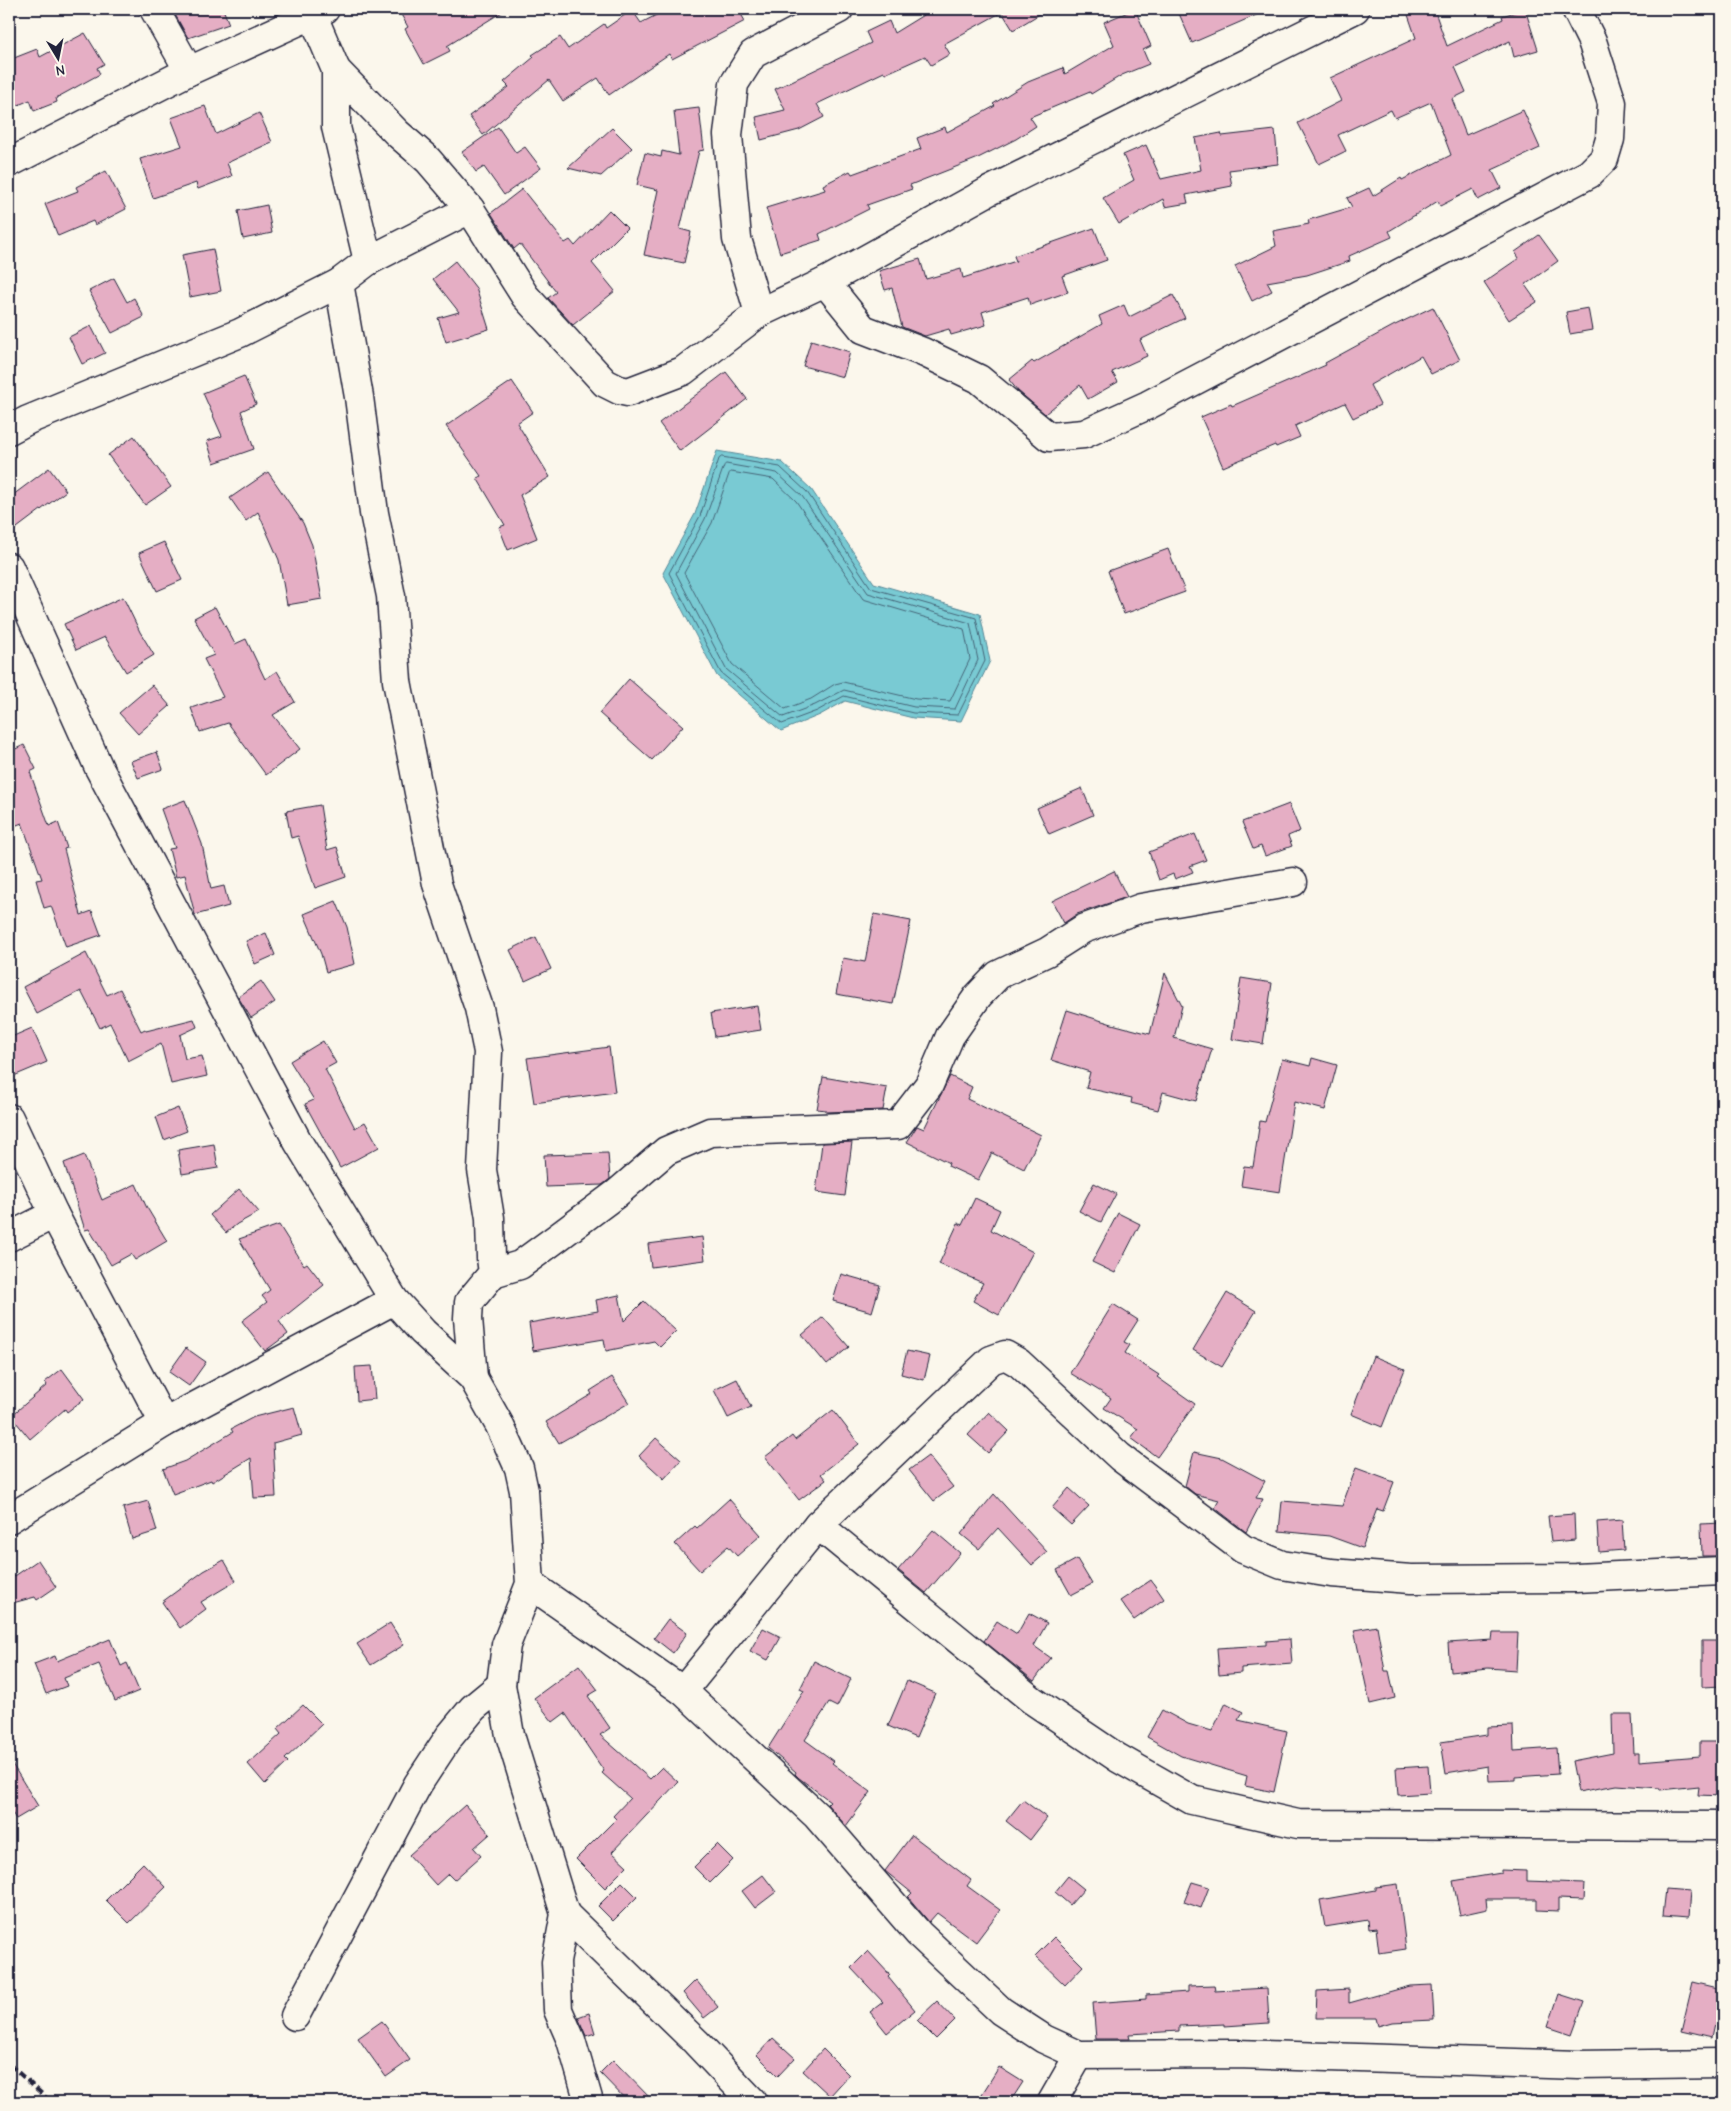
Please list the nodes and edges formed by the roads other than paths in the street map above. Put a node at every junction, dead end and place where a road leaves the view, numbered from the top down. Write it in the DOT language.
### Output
graph roads {
  1 [pos="154,9"];
  2 [pos="839,9"];
  3 [pos="1356,9"];
  4 [pos="1576,9"];
  5 [pos="319,12"];
  6 [pos="336,70"];
  7 [pos="189,71"];
  8 [pos="9,163"];
  9 [pos="470,209"];
  10 [pos="368,261"];
  11 [pos="825,282"];
  12 [pos="339,283"];
  13 [pos="759,313"];
  14 [pos="9,430"];
  15 [pos="9,566"];
  16 [pos="1293,882"];
  17 [pos="9,1118"];
  18 [pos="54,1214"];
  19 [pos="9,1237"];
  20 [pos="493,1273"];
  21 [pos="394,1300"];
  22 [pos="473,1378"];
  23 [pos="164,1423"];
  24 [pos="9,1519"];
  25 [pos="818,1525"];
  26 [pos="1722,1571"];
  27 [pos="530,1584"];
  28 [pos="501,1685"];
  29 [pos="683,1692"];
  30 [pos="1722,1826"];
  31 [pos="565,1914"];
  32 [pos="294,2016"];
  33 [pos="1079,2055"];
  34 [pos="1722,2063"];
  35 [pos="589,2102"];
  36 [pos="753,2102"];
  37 [pos="1052,2102"];
  1 -- 7 [label="street"];
  2 -- 13 [label="street"];
  3 -- 11 [label="street"];
  4 -- 11 [label="street"];
  5 -- 6 [label="street"];
  5 -- 7 [label="street"];
  6 -- 9 [label="street"];
  6 -- 10 [label="street"];
  7 -- 8 [label="street"];
  9 -- 10 [label="street"];
  9 -- 13 [label="street"];
  10 -- 12 [label="street"];
  11 -- 13 [label="street"];
  12 -- 14 [label="street"];
  12 -- 20 [label="street"];
  15 -- 21 [label="street"];
  16 -- 20 [label="street"];
  17 -- 18 [label="street"];
  18 -- 19 [label="street"];
  18 -- 23 [label="street"];
  20 -- 22 [label="street"];
  21 -- 22 [label="street"];
  21 -- 23 [label="street"];
  22 -- 27 [label="street"];
  23 -- 24 [label="street"];
  25 -- 26 [label="street"];
  25 -- 29 [label="street"];
  25 -- 30 [label="street"];
  27 -- 28 [label="street"];
  27 -- 29 [label="street"];
  28 -- 31 [label="street"];
  28 -- 32 [label="street"];
  29 -- 33 [label="street"];
  31 -- 35 [label="street"];
  31 -- 36 [label="street"];
  33 -- 34 [label="street"];
  33 -- 37 [label="street"];
}
